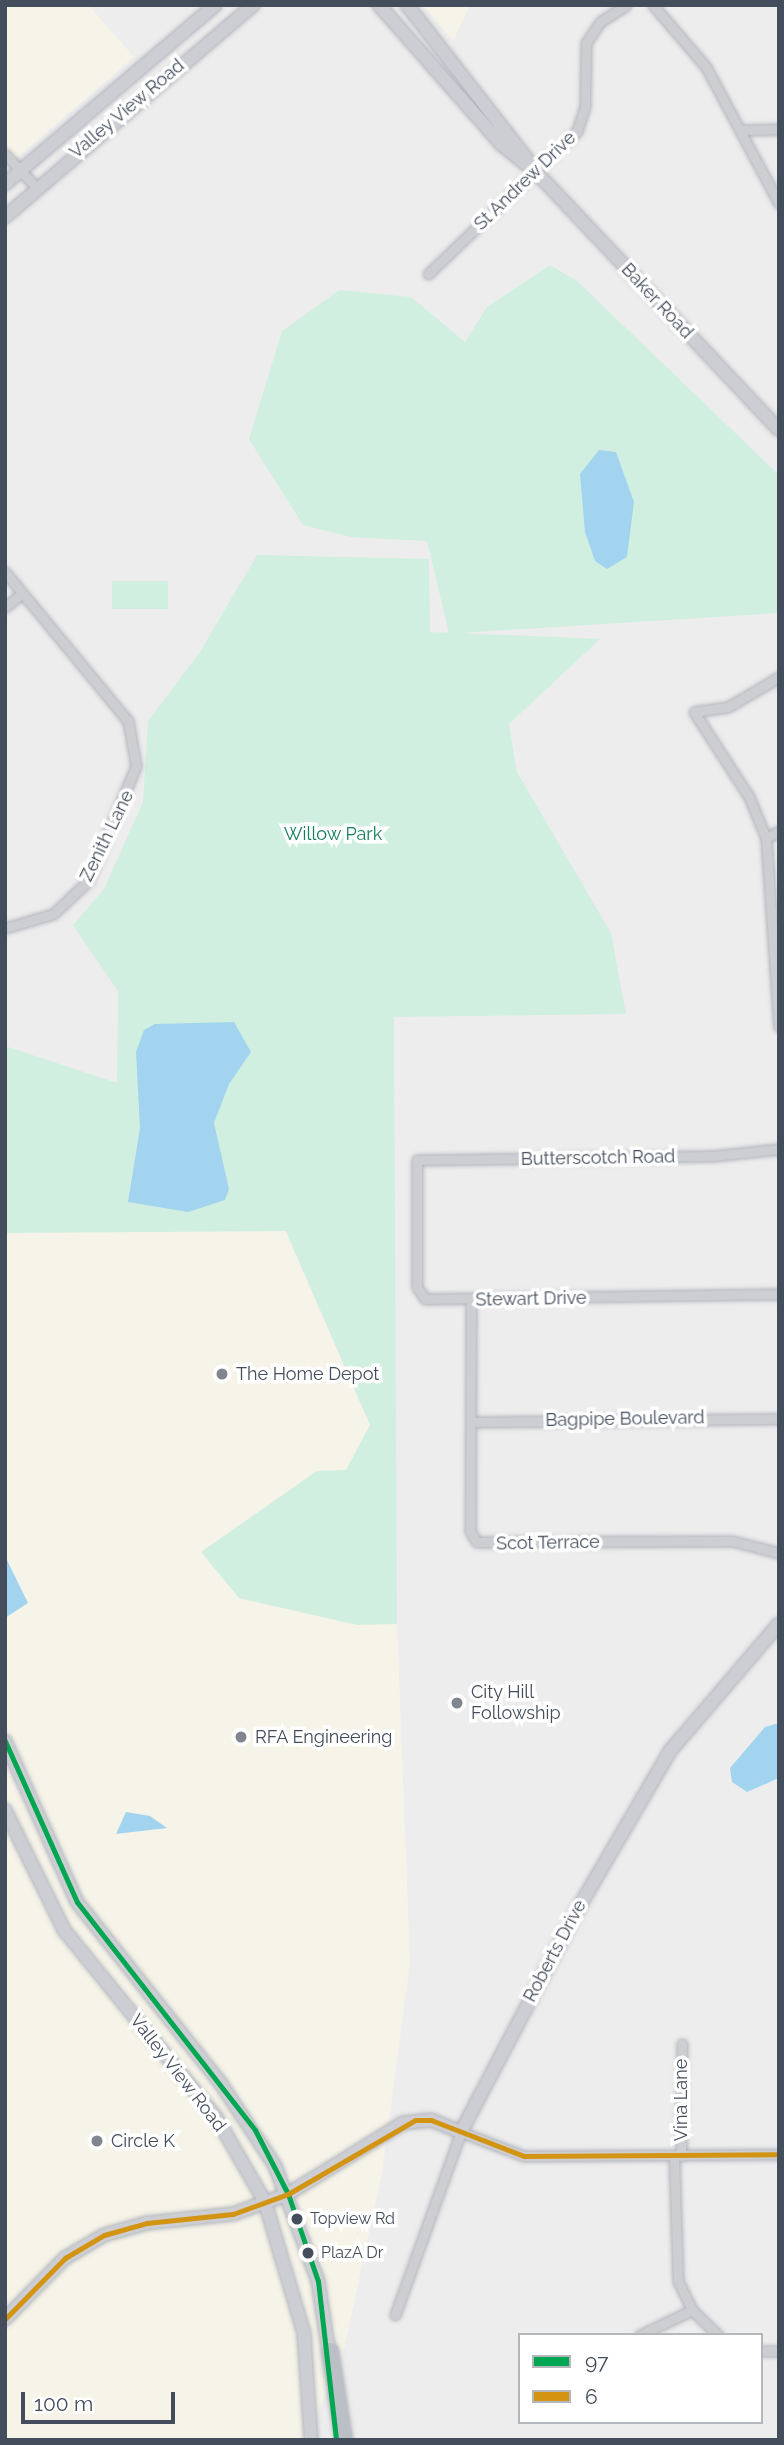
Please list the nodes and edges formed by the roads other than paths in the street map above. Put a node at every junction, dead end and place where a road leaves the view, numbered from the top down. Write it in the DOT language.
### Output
graph roads {
  1 [pos="215,5"];
  2 [pos="253,5"];
  3 [pos="379,5"];
  4 [pos="407,5"];
  5 [pos="626,5"];
  6 [pos="653,5"];
  7 [pos="740,130"];
  8 [pos="779,130"];
  9 [pos="5,154"];
  10 [pos="20,170"];
  11 [pos="536,172"];
  12 [pos="5,184"];
  13 [pos="36,187"];
  14 [pos="779,204"];
  15 [pos="5,217"];
  16 [pos="428,274"];
  17 [pos="779,430"];
  18 [pos="5,572"];
  19 [pos="22,593"];
  20 [pos="5,607"];
  21 [pos="779,677"];
  22 [pos="779,831"];
  23 [pos="766,838"];
  24 [pos="5,928"];
  25 [pos="778,982"];
  26 [pos="779,1027"];
  27 [pos="779,1149"];
  28 [pos="417,1160"];
  29 [pos="779,1294"];
  30 [pos="471,1300"];
  31 [pos="779,1419"];
  32 [pos="472,1422"];
  33 [pos="779,1553"];
  34 [pos="779,1624"];
  35 [pos="5,1741"];
  36 [pos="5,1810"];
  37 [pos="682,2044"];
  38 [pos="461,2132"];
  39 [pos="779,2154"];
  40 [pos="677,2156"];
  41 [pos="288,2194"];
  42 [pos="265,2202"];
  43 [pos="692,2310"];
  44 [pos="395,2315"];
  45 [pos="5,2319"];
  46 [pos="644,2333"];
  47 [pos="716,2333"];
  48 [pos="330,2351"];
  49 [pos="311,2440"];
  50 [pos="336,2440"];
  51 [pos="344,2440"];
  1 -- 10 [label="main road, Valley View Road"];
  2 -- 13 [label="main road, Valley View Road"];
  3 -- 11 [label="main road, Baker Road"];
  4 -- 11 [label="main road, Baker Road"];
  5 -- 11 [label="street, St Andrew Drive"];
  6 -- 7 [label="street"];
  7 -- 8 [label="street"];
  7 -- 14 [label="street"];
  9 -- 10 [label="street"];
  10 -- 12 [label="main road, Valley View Road"];
  10 -- 13 [label="street"];
  11 -- 16 [label="street, St Andrew Drive"];
  11 -- 17 [label="main road, Baker Road"];
  13 -- 15 [label="main road, Valley View Road"];
  18 -- 19 [label="street, Zenith Lane"];
  19 -- 20 [label="street"];
  19 -- 24 [label="street, Zenith Lane"];
  21 -- 23 [label="street"];
  22 -- 23 [label="street"];
  23 -- 25 [label="street"];
  25 -- 26 [label="street"];
  27 -- 28 [label="street, Butterscotch Road"];
  28 -- 30 [label="street, Stewart Drive"];
  29 -- 30 [label="street, Stewart Drive"];
  30 -- 32 [label="street, Scot Terrace"];
  31 -- 32 [label="street, Bagpipe Boulevard"];
  32 -- 33 [label="street, Scot Terrace"];
  34 -- 38 [label="main road, Roberts Drive"];
  35 -- 41 [label="main road, Valley View Road"];
  36 -- 42 [label="main road, Valley View Road"];
  37 -- 40 [label="street, Vina Lane"];
  38 -- 40 [label="street"];
  38 -- 41 [label="main road"];
  38 -- 44 [label="street, Roberts Drive"];
  39 -- 40 [label="street"];
  40 -- 43 [label="street, Vina Lane"];
  41 -- 42 [label="main road"];
  41 -- 48 [label="main road, Valley View Road"];
  42 -- 45 [label="main road"];
  42 -- 49 [label="main road, Valley View Road"];
  43 -- 46 [label="street"];
  43 -- 47 [label="street"];
  48 -- 50 [label="main road, Valley View Road"];
  48 -- 51 [label="highway"];
}
